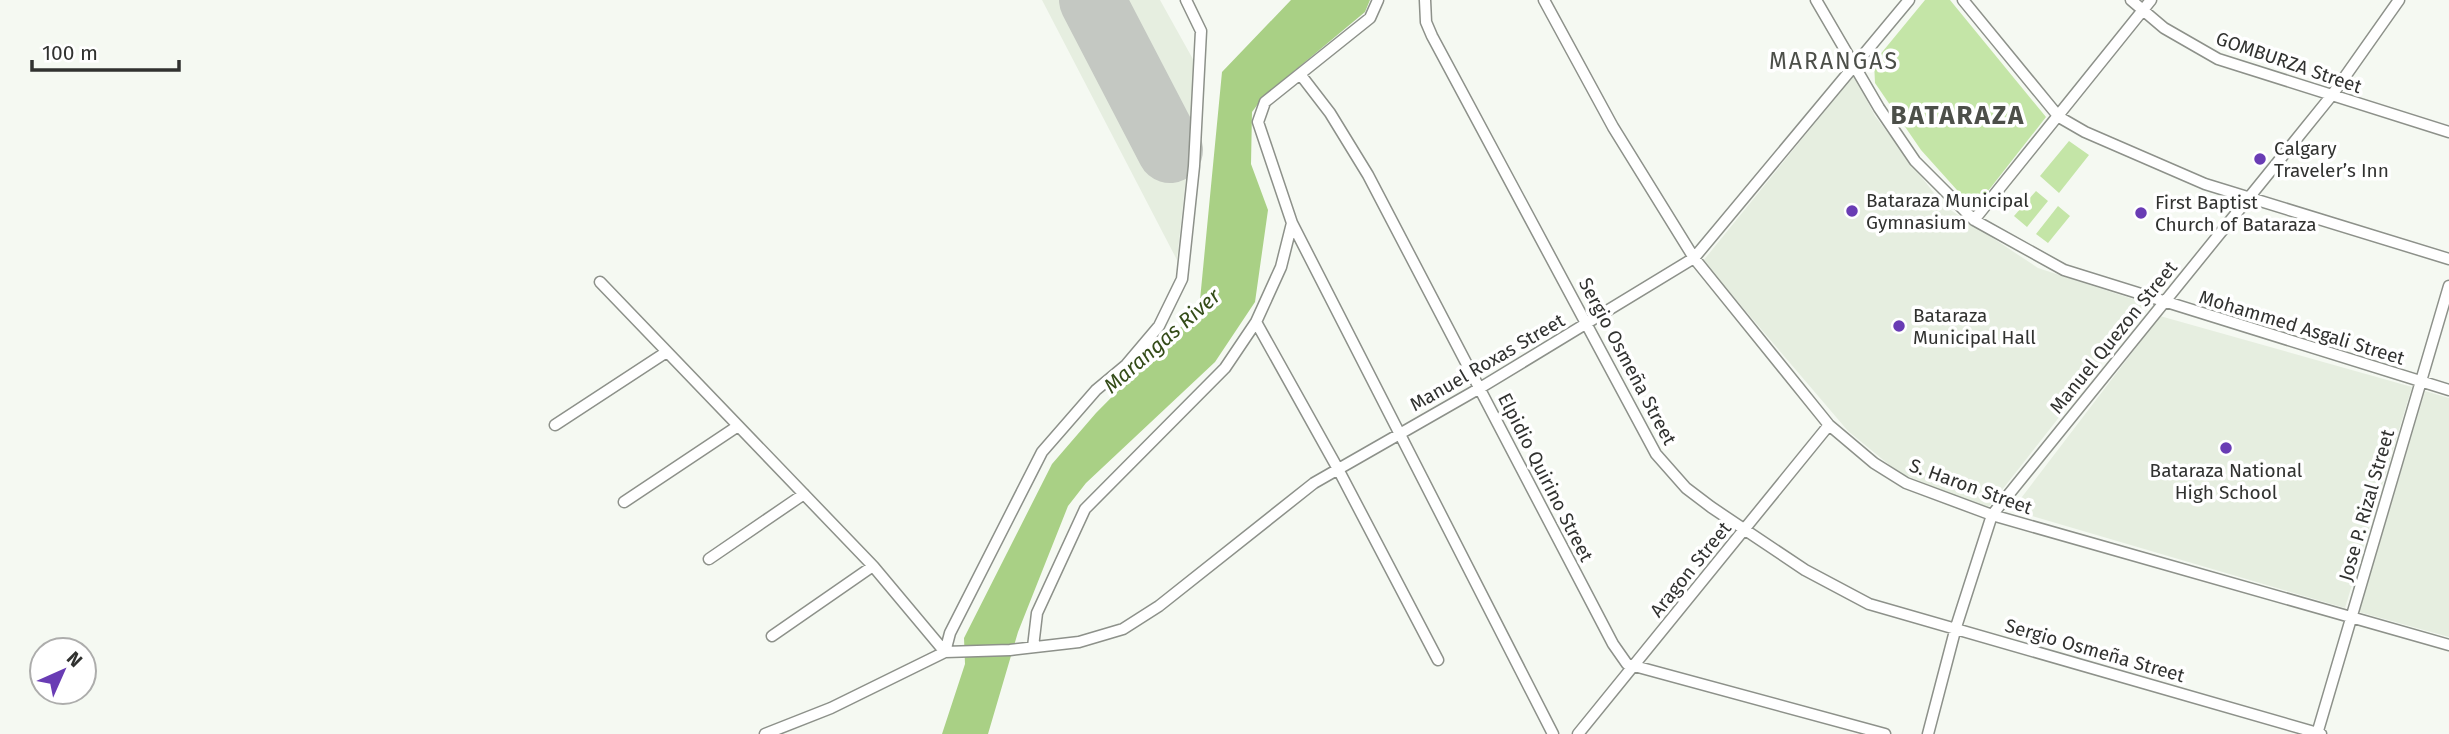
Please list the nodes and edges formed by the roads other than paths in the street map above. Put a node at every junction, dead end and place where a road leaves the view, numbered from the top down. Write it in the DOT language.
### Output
graph roads {
  1 [pos="1186,0"];
  2 [pos="1378,0"];
  3 [pos="1544,0"];
  4 [pos="1816,0"];
  5 [pos="1909,0"];
  6 [pos="1962,0"];
  7 [pos="2131,0"];
  8 [pos="2151,0"];
  9 [pos="2399,0"];
  10 [pos="1425,4"];
  11 [pos="2142,11"];
  12 [pos="1855,65"];
  13 [pos="1300,74"];
  14 [pos="2332,95"];
  15 [pos="2059,117"];
  16 [pos="2449,132"];
  17 [pos="2248,195"];
  18 [pos="1974,220"];
  19 [pos="1292,223"];
  20 [pos="1694,258"];
  21 [pos="2449,259"];
  22 [pos="600,282"];
  23 [pos="2449,286"];
  24 [pos="2163,303"];
  25 [pos="1256,322"];
  26 [pos="1588,324"];
  27 [pos="665,353"];
  28 [pos="2421,381"];
  29 [pos="1480,388"];
  30 [pos="2449,390"];
  31 [pos="555,425"];
  32 [pos="1829,425"];
  33 [pos="738,426"];
  34 [pos="1400,432"];
  35 [pos="1338,469"];
  36 [pos="804,494"];
  37 [pos="624,502"];
  38 [pos="1992,515"];
  39 [pos="1745,530"];
  40 [pos="709,559"];
  41 [pos="873,566"];
  42 [pos="2353,616"];
  43 [pos="1956,627"];
  44 [pos="772,636"];
  45 [pos="2449,645"];
  46 [pos="1033,647"];
  47 [pos="945,652"];
  48 [pos="1438,660"];
  49 [pos="1632,667"];
  50 [pos="765,734"];
  51 [pos="1553,734"];
  52 [pos="1578,734"];
  53 [pos="1885,734"];
  54 [pos="1928,734"];
  55 [pos="2318,734"];
  1 -- 47 [label="street"];
  2 -- 13 [label="street"];
  3 -- 20 [label="street, S. Haron Street"];
  4 -- 12 [label="street, Mohammed Asgali Street"];
  5 -- 12 [label="street, Manuel Roxas Street"];
  6 -- 15 [label="street"];
  7 -- 11 [label="street, GOMBURZA Street"];
  8 -- 11 [label="street"];
  9 -- 14 [label="street, Manuel Quezon Street"];
  10 -- 26 [label="street, Sergio Osmeña Street"];
  11 -- 14 [label="street, GOMBURZA Street"];
  11 -- 15 [label="street"];
  12 -- 18 [label="street, Mohammed Asgali Street"];
  12 -- 20 [label="street, Manuel Roxas Street"];
  13 -- 19 [label="street"];
  13 -- 29 [label="street, Elpidio Quirino Street"];
  14 -- 16 [label="street, GOMBURZA Street"];
  14 -- 17 [label="street, Manuel Quezon Street"];
  15 -- 17 [label="street"];
  15 -- 18 [label="street"];
  17 -- 21 [label="street"];
  17 -- 24 [label="street, Manuel Quezon Street"];
  18 -- 24 [label="street, Mohammed Asgali Street"];
  19 -- 25 [label="street"];
  19 -- 34 [label="street"];
  20 -- 26 [label="street, Manuel Roxas Street"];
  20 -- 32 [label="street, S. Haron Street"];
  22 -- 27 [label="street"];
  23 -- 28 [label="street, Jose P. Rizal Street"];
  24 -- 28 [label="street, Mohammed Asgali Street"];
  24 -- 38 [label="street, Manuel Quezon Street"];
  25 -- 35 [label="street"];
  25 -- 46 [label="street"];
  26 -- 29 [label="street, Manuel Roxas Street"];
  26 -- 39 [label="street, Sergio Osmeña Street"];
  27 -- 31 [label="street"];
  27 -- 33 [label="street"];
  28 -- 30 [label="street, Mohammed Asgali Street"];
  28 -- 42 [label="street, Jose P. Rizal Street"];
  29 -- 34 [label="street, Manuel Roxas Street"];
  29 -- 49 [label="street, Elpidio Quirino Street"];
  32 -- 38 [label="street, S. Haron Street"];
  32 -- 39 [label="street, Aragon Street"];
  33 -- 36 [label="street"];
  33 -- 37 [label="street"];
  34 -- 35 [label="street, Manuel Roxas Street"];
  34 -- 51 [label="street"];
  35 -- 46 [label="street, Manuel Roxas Street"];
  35 -- 48 [label="street"];
  36 -- 40 [label="street"];
  36 -- 41 [label="street"];
  38 -- 42 [label="street, S. Haron Street"];
  38 -- 43 [label="street, Manuel Quezon Street"];
  39 -- 43 [label="street, Sergio Osmeña Street"];
  39 -- 49 [label="street, Aragon Street"];
  41 -- 44 [label="street"];
  41 -- 47 [label="street"];
  42 -- 45 [label="street, S. Haron Street"];
  42 -- 55 [label="street, Jose P. Rizal Street"];
  43 -- 54 [label="street, Manuel Quezon Street"];
  43 -- 55 [label="street, Sergio Osmeña Street"];
  46 -- 47 [label="street, Manuel Roxas Street"];
  47 -- 50 [label="street"];
  49 -- 52 [label="street, Aragon Street"];
  49 -- 53 [label="street"];
}
